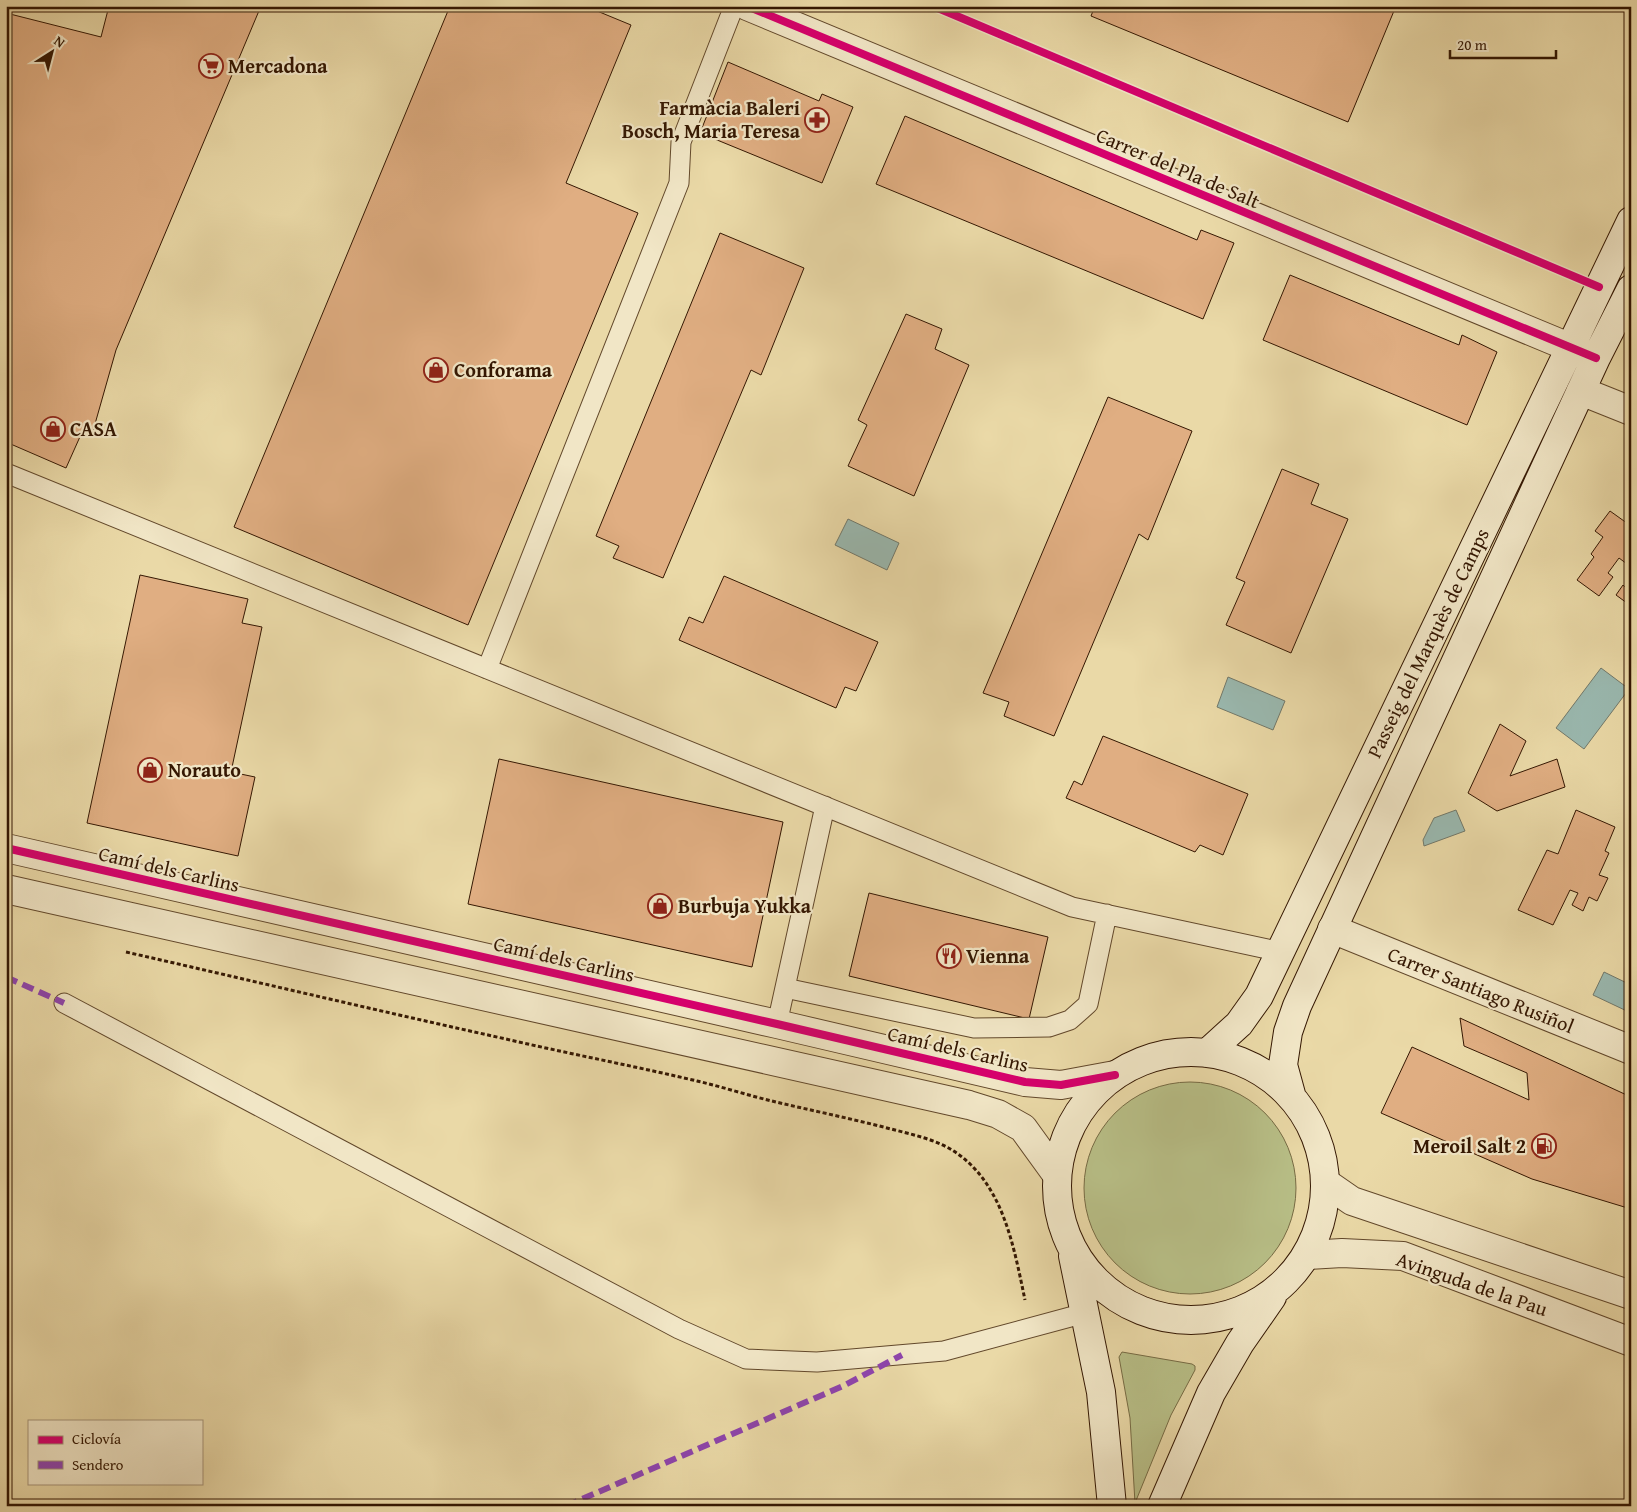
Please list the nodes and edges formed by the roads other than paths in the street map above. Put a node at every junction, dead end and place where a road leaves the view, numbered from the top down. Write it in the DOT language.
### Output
graph roads {
  1 [pos="734,6"];
  2 [pos="747,6"];
  3 [pos="1631,221"];
  4 [pos="1631,289"];
  5 [pos="1623,325"];
  6 [pos="1571,348"];
  7 [pos="1596,358"];
  8 [pos="1581,391"];
  9 [pos="1631,411"];
  10 [pos="6,473"];
  11 [pos="487,669"];
  12 [pos="825,806"];
  13 [pos="6,848"];
  14 [pos="6,890"];
  15 [pos="1107,914"];
  16 [pos="1332,929"];
  17 [pos="1281,952"];
  18 [pos="785,988"];
  19 [pos="64,1004"];
  20 [pos="777,1024"];
  21 [pos="1631,1050"];
  22 [pos="1207,1053"];
  23 [pos="1115,1075"];
  24 [pos="1292,1098"];
  25 [pos="1057,1175"];
  26 [pos="1326,1183"];
  27 [pos="1070,1245"];
  28 [pos="1308,1254"];
  29 [pos="1275,1292"];
  30 [pos="1631,1296"];
  31 [pos="1085,1313"];
  32 [pos="1631,1342"];
  33 [pos="1112,1506"];
  34 [pos="1162,1506"];
  1 -- 11 [label="lane"];
  2 -- 6 [label="street, Carrer del Pla de Salt"];
  3 -- 6 [label="street, Passeig del Marquès de Camps"];
  4 -- 5 [label="street, Passeig del Marquès de Camps"];
  5 -- 7 [label="street, Passeig del Marquès de Camps"];
  6 -- 7 [label="street, Carrer del Pla de Salt"];
  6 -- 17 [label="street, Passeig del Marquès de Camps"];
  7 -- 8 [label="street, Passeig del Marquès de Camps"];
  8 -- 9 [label="street"];
  8 -- 16 [label="street, Passeig del Marquès de Camps"];
  10 -- 11 [label="lane"];
  11 -- 12 [label="lane"];
  12 -- 15 [label="lane"];
  12 -- 18 [label="lane"];
  13 -- 20 [label="street, Camí dels Carlins"];
  14 -- 25 [label="street"];
  15 -- 17 [label="lane"];
  15 -- 18 [label="lane"];
  16 -- 21 [label="street, Carrer Santiago Rusiñol"];
  16 -- 24 [label="street, Passeig del Marquès de Camps"];
  17 -- 22 [label="street, Passeig del Marquès de Camps"];
  18 -- 20 [label="lane"];
  19 -- 31 [label="lane"];
  20 -- 23 [label="street, Camí dels Carlins"];
  22 -- 23 [label="street"];
  22 -- 24 [label="street"];
  23 -- 25 [label="street"];
  24 -- 26 [label="street"];
  25 -- 27 [label="street"];
  26 -- 28 [label="street"];
  26 -- 30 [label="street, Avinguda de la Pau"];
  27 -- 29 [label="street"];
  27 -- 31 [label="street"];
  28 -- 29 [label="street"];
  28 -- 32 [label="street, Avinguda de la Pau"];
  29 -- 34 [label="street"];
  31 -- 33 [label="street"];
}
